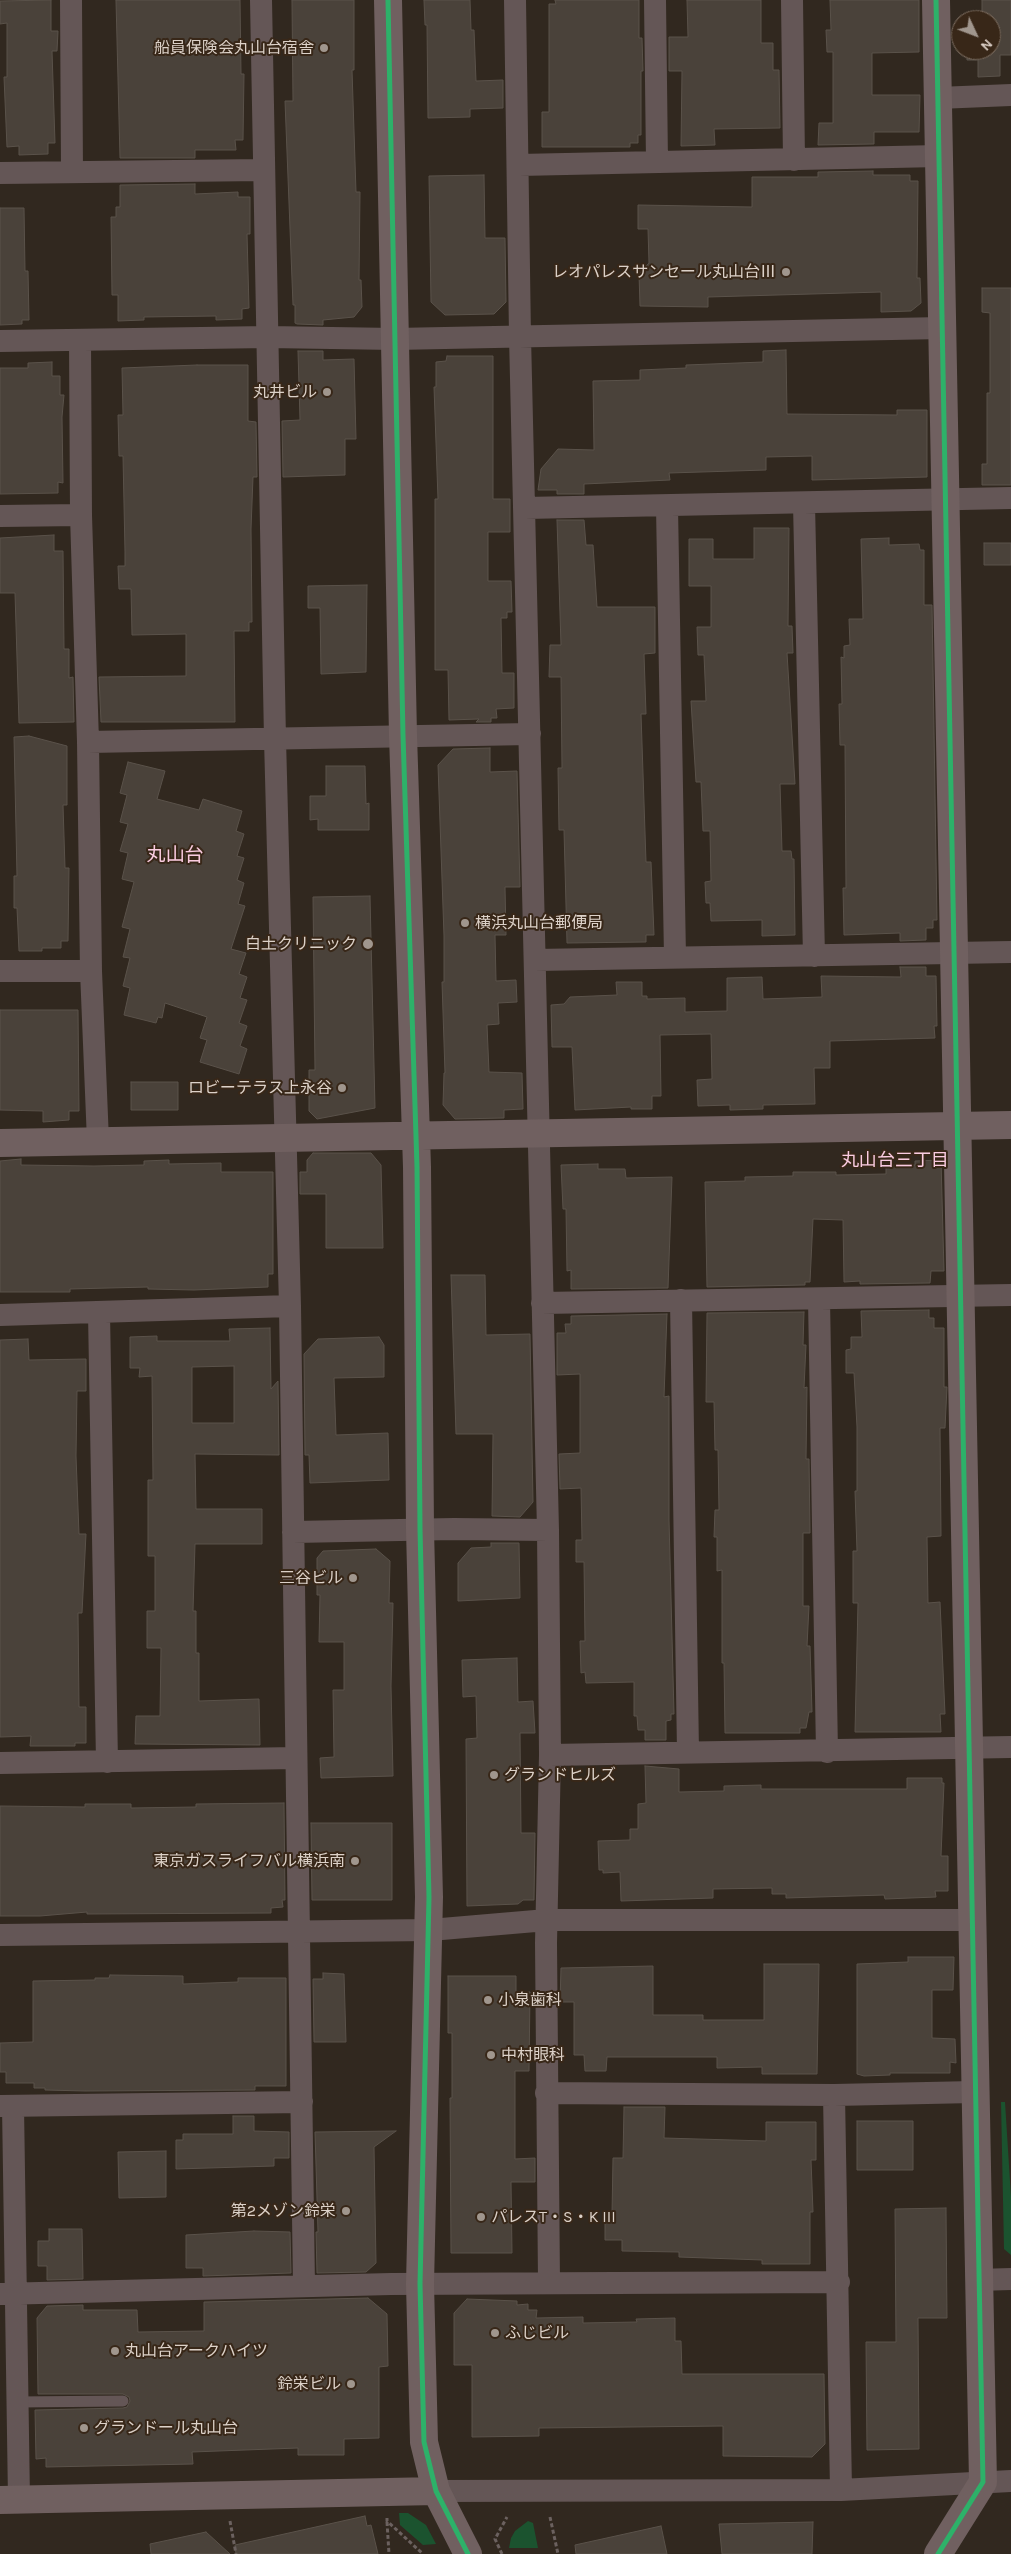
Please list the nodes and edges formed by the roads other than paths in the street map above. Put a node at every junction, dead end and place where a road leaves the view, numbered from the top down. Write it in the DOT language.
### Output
graph roads {
  1 [pos="71,0"];
  2 [pos="261,0"];
  3 [pos="388,0"];
  4 [pos="515,0"];
  5 [pos="655,0"];
  6 [pos="792,0"];
  7 [pos="936,0"];
  8 [pos="1011,95"];
  9 [pos="938,98"];
  10 [pos="939,156"];
  11 [pos="794,160"];
  12 [pos="657,162"];
  13 [pos="519,165"];
  14 [pos="263,170"];
  15 [pos="72,171"];
  16 [pos="0,172"];
  17 [pos="942,328"];
  18 [pos="520,336"];
  19 [pos="268,337"];
  20 [pos="395,339"];
  21 [pos="80,340"];
  22 [pos="0,341"];
  23 [pos="1011,498"];
  24 [pos="945,500"];
  25 [pos="804,504"];
  26 [pos="667,507"];
  27 [pos="525,508"];
  28 [pos="81,514"];
  29 [pos="0,516"];
  30 [pos="530,734"];
  31 [pos="403,735"];
  32 [pos="275,739"];
  33 [pos="88,742"];
  34 [pos="1011,952"];
  35 [pos="955,953"];
  36 [pos="814,956"];
  37 [pos="675,957"];
  38 [pos="535,960"];
  39 [pos="0,971"];
  40 [pos="91,971"];
  41 [pos="1011,1125"];
  42 [pos="958,1126"];
  43 [pos="538,1133"];
  44 [pos="416,1135"];
  45 [pos="286,1138"];
  46 [pos="98,1141"];
  47 [pos="0,1143"];
  48 [pos="1011,1295"];
  49 [pos="960,1297"];
  50 [pos="819,1299"];
  51 [pos="681,1300"];
  52 [pos="542,1304"];
  53 [pos="290,1306"];
  54 [pos="99,1313"];
  55 [pos="0,1315"];
  56 [pos="420,1529"];
  57 [pos="548,1530"];
  58 [pos="293,1532"];
  59 [pos="1011,1747"];
  60 [pos="968,1749"];
  61 [pos="688,1752"];
  62 [pos="827,1752"];
  63 [pos="550,1755"];
  64 [pos="295,1758"];
  65 [pos="107,1762"];
  66 [pos="0,1763"];
  67 [pos="546,1920"];
  68 [pos="972,1920"];
  69 [pos="430,1930"];
  70 [pos="300,1932"];
  71 [pos="0,1935"];
  72 [pos="974,2092"];
  73 [pos="546,2093"];
  74 [pos="834,2096"];
  75 [pos="302,2102"];
  76 [pos="6,2106"];
  77 [pos="1011,2279"];
  78 [pos="978,2280"];
  79 [pos="838,2282"];
  80 [pos="549,2283"];
  81 [pos="420,2284"];
  82 [pos="304,2286"];
  83 [pos="8,2293"];
  84 [pos="123,2401"];
  85 [pos="18,2402"];
  86 [pos="1011,2481"];
  87 [pos="983,2482"];
  88 [pos="840,2490"];
  89 [pos="436,2491"];
  90 [pos="9,2500"];
  91 [pos="468,2554"];
  92 [pos="938,2554"];
  1 -- 15 [label="street"];
  2 -- 14 [label="street"];
  3 -- 20 [label="street"];
  4 -- 13 [label="street"];
  5 -- 12 [label="street"];
  6 -- 11 [label="street"];
  7 -- 9 [label="street"];
  8 -- 9 [label="street"];
  9 -- 10 [label="street"];
  10 -- 11 [label="street"];
  10 -- 17 [label="street"];
  11 -- 12 [label="street"];
  12 -- 13 [label="street"];
  13 -- 18 [label="street"];
  14 -- 15 [label="street"];
  14 -- 19 [label="street"];
  15 -- 16 [label="street"];
  17 -- 18 [label="street"];
  17 -- 24 [label="street"];
  18 -- 20 [label="street"];
  18 -- 27 [label="street"];
  19 -- 20 [label="street"];
  19 -- 21 [label="street"];
  19 -- 32 [label="street"];
  20 -- 31 [label="street"];
  21 -- 22 [label="street"];
  21 -- 28 [label="street"];
  23 -- 24 [label="street"];
  24 -- 25 [label="street"];
  24 -- 35 [label="street"];
  25 -- 26 [label="street"];
  25 -- 36 [label="street"];
  26 -- 27 [label="street"];
  26 -- 37 [label="street"];
  27 -- 30 [label="street"];
  28 -- 29 [label="street"];
  28 -- 33 [label="street"];
  30 -- 31 [label="street"];
  30 -- 38 [label="street"];
  31 -- 32 [label="street"];
  31 -- 44 [label="street"];
  32 -- 33 [label="street"];
  32 -- 45 [label="street"];
  33 -- 40 [label="street"];
  34 -- 35 [label="street"];
  35 -- 36 [label="street"];
  35 -- 42 [label="street"];
  36 -- 37 [label="street"];
  37 -- 38 [label="street"];
  38 -- 43 [label="street"];
  39 -- 40 [label="street"];
  40 -- 46 [label="street"];
  41 -- 42 [label="street"];
  42 -- 43 [label="street"];
  42 -- 49 [label="street"];
  43 -- 44 [label="street"];
  43 -- 52 [label="street"];
  44 -- 45 [label="street"];
  44 -- 56 [label="street"];
  45 -- 46 [label="street"];
  45 -- 53 [label="street"];
  46 -- 47 [label="street"];
  48 -- 49 [label="street"];
  49 -- 50 [label="street"];
  49 -- 60 [label="street"];
  50 -- 51 [label="street"];
  50 -- 62 [label="street"];
  51 -- 52 [label="street"];
  51 -- 61 [label="street"];
  52 -- 57 [label="street"];
  53 -- 54 [label="street"];
  53 -- 58 [label="street"];
  54 -- 55 [label="street"];
  54 -- 65 [label="street"];
  56 -- 57 [label="street"];
  56 -- 58 [label="street"];
  56 -- 69 [label="street"];
  57 -- 63 [label="street"];
  58 -- 64 [label="street"];
  59 -- 60 [label="street"];
  60 -- 62 [label="street"];
  60 -- 68 [label="street"];
  61 -- 62 [label="street"];
  61 -- 63 [label="street"];
  63 -- 67 [label="street"];
  64 -- 65 [label="street"];
  64 -- 70 [label="street"];
  65 -- 66 [label="street"];
  67 -- 68 [label="street"];
  67 -- 69 [label="street"];
  67 -- 73 [label="street"];
  68 -- 72 [label="street"];
  69 -- 70 [label="street"];
  69 -- 81 [label="street"];
  70 -- 71 [label="street"];
  70 -- 75 [label="street"];
  72 -- 74 [label="street"];
  72 -- 78 [label="street"];
  73 -- 74 [label="street"];
  73 -- 80 [label="street"];
  74 -- 79 [label="street"];
  75 -- 76 [label="street"];
  75 -- 82 [label="street"];
  76 -- 83 [label="street"];
  77 -- 78 [label="street"];
  78 -- 87 [label="street"];
  79 -- 80 [label="street"];
  79 -- 88 [label="street"];
  80 -- 81 [label="street"];
  81 -- 82 [label="street"];
  81 -- 89 [label="street"];
  82 -- 83 [label="street"];
  83 -- 85 [label="street"];
  84 -- 85 [label="lane"];
  85 -- 90 [label="street"];
  86 -- 87 [label="street"];
  87 -- 88 [label="street"];
  87 -- 92 [label="street"];
  88 -- 89 [label="street"];
  89 -- 90 [label="street"];
  89 -- 91 [label="street"];
}
